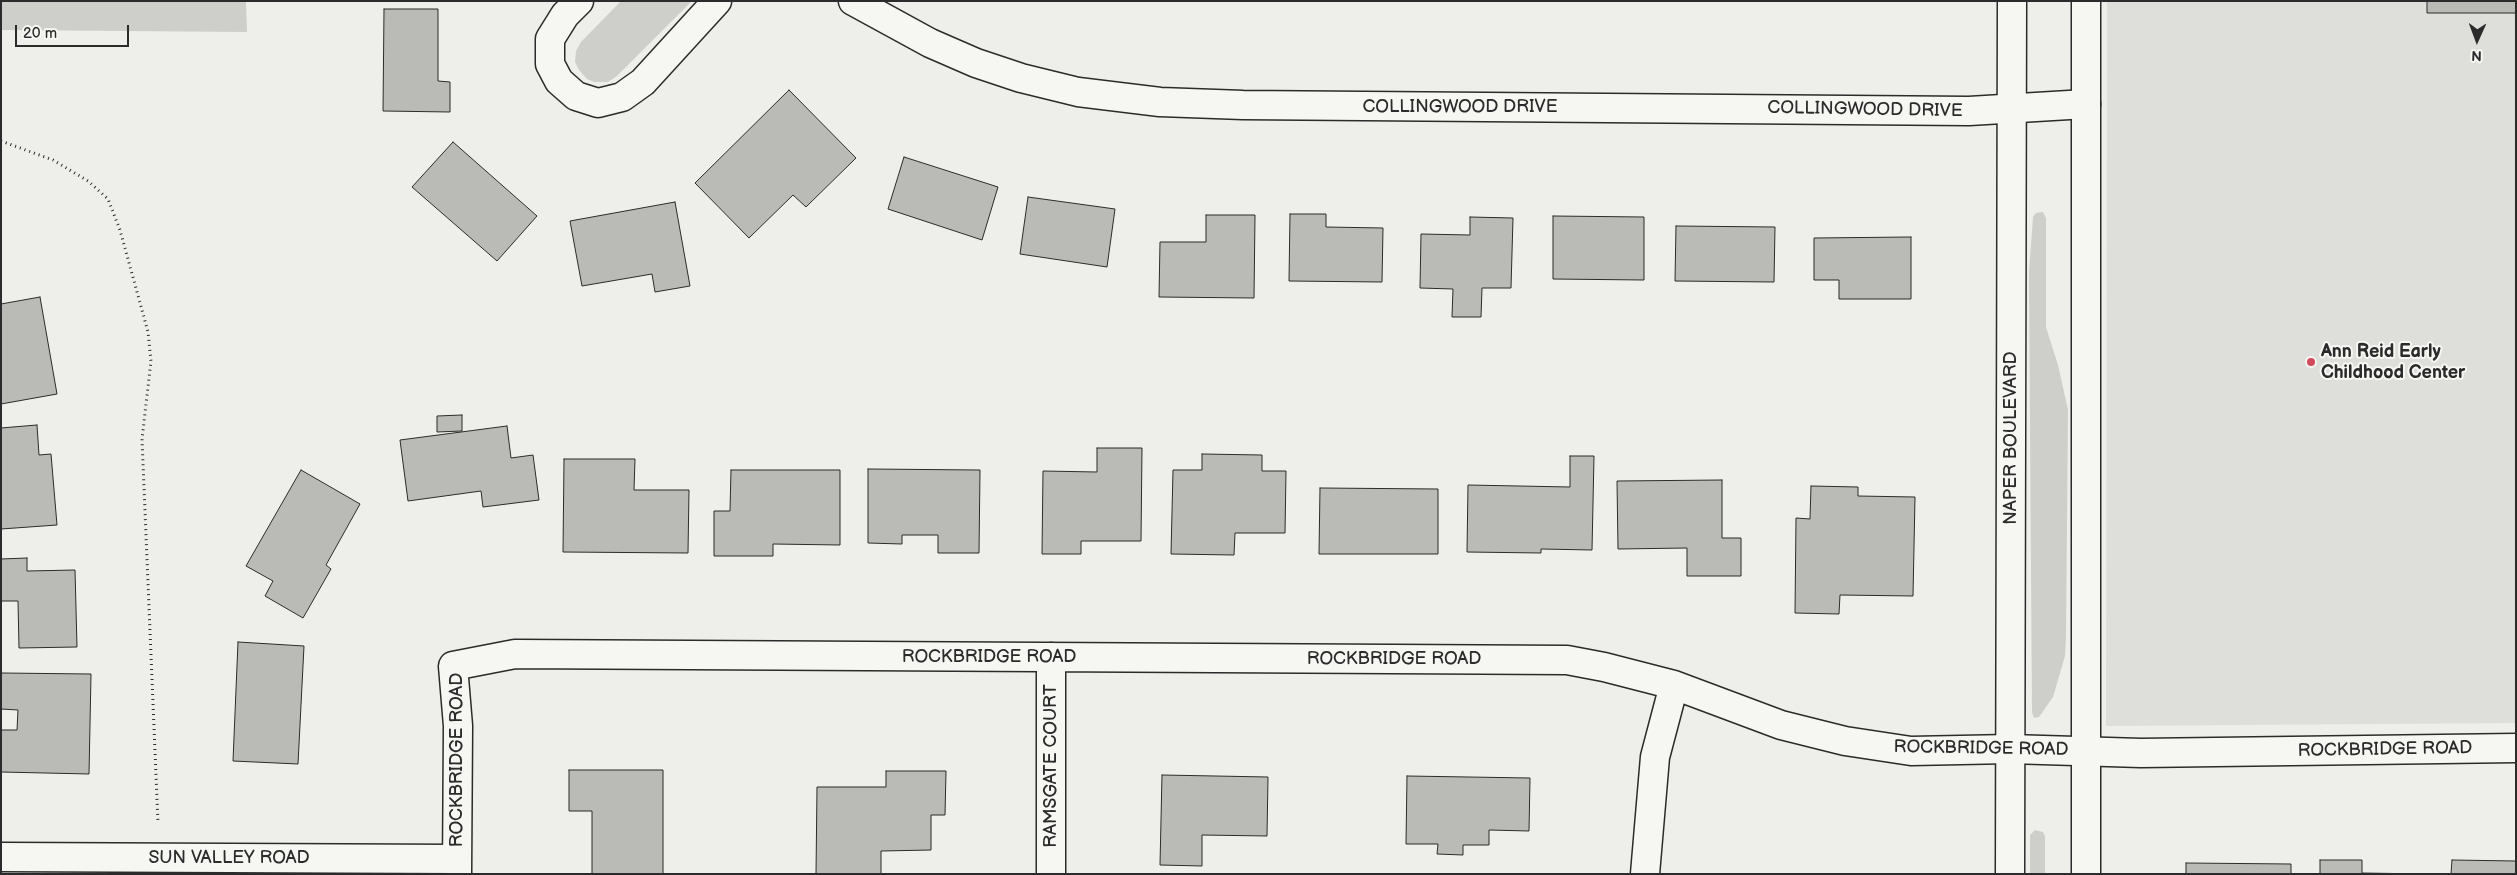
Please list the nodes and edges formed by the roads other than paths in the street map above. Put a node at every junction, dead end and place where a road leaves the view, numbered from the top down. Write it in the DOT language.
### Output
graph roads {
  1 [pos="579,1"];
  2 [pos="717,1"];
  3 [pos="853,1"];
  4 [pos="2012,1"];
  5 [pos="2086,1"];
  6 [pos="2086,104"];
  7 [pos="2013,109"];
  8 [pos="1051,657"];
  9 [pos="1674,685"];
  10 [pos="2516,748"];
  11 [pos="2010,750"];
  12 [pos="2086,752"];
  13 [pos="1,857"];
  14 [pos="457,866"];
  15 [pos="1051,874"];
  16 [pos="1645,874"];
  17 [pos="2010,874"];
  18 [pos="2086,874"];
  1 -- 2 [label="street"];
  3 -- 7 [label="street, COLLINGWOOD DRIVE"];
  4 -- 7 [label="street, NAPER BOULEVARD"];
  5 -- 6 [label="street"];
  6 -- 7 [label="street, COLLINGWOOD DRIVE"];
  6 -- 12 [label="street"];
  7 -- 11 [label="street, NAPER BOULEVARD"];
  8 -- 9 [label="street, ROCKBRIDGE ROAD"];
  8 -- 14 [label="street, ROCKBRIDGE ROAD"];
  8 -- 15 [label="street, RAMSGATE COURT"];
  9 -- 11 [label="street, ROCKBRIDGE ROAD"];
  9 -- 16 [label="street"];
  10 -- 12 [label="street, ROCKBRIDGE ROAD"];
  11 -- 12 [label="street, ROCKBRIDGE ROAD"];
  11 -- 17 [label="street, NAPER BOULEVARD"];
  12 -- 18 [label="street"];
  13 -- 14 [label="street, SUN VALLEY ROAD"];
}
